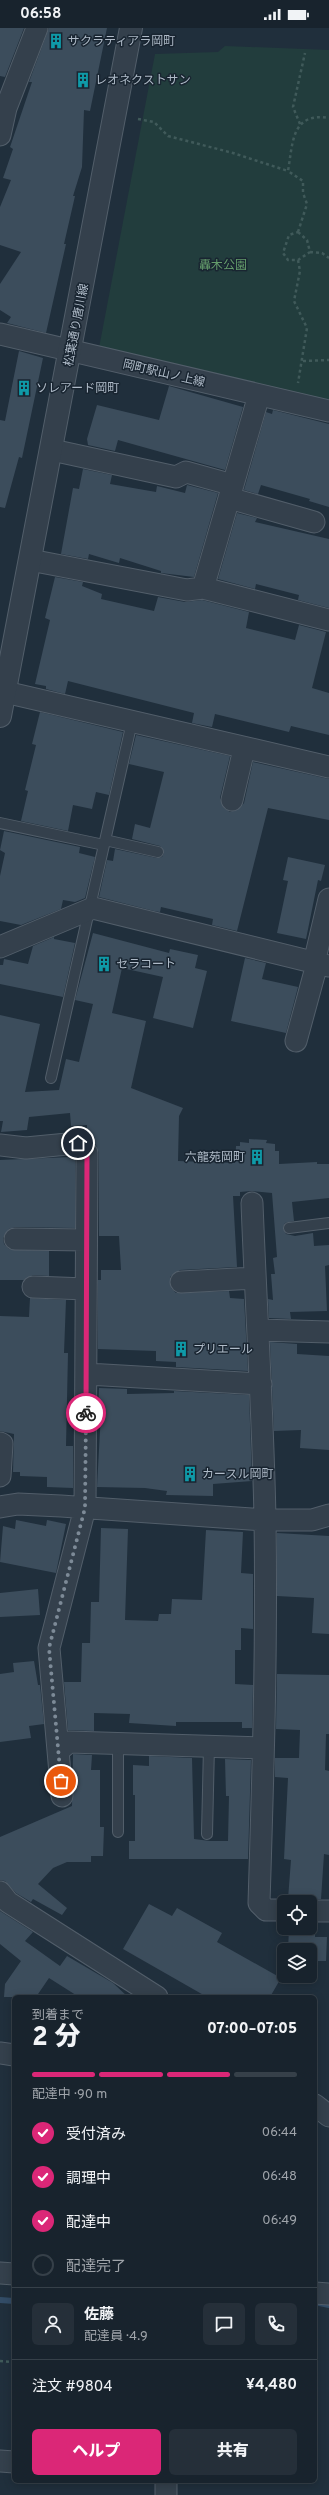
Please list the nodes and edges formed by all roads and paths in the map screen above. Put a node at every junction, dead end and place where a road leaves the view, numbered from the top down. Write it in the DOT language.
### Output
graph roads {
  1 [pos="37,28"];
  2 [pos="131,28"];
  3 [pos="304,53"];
  4 [pos="329,118"];
  5 [pos="138,119"];
  6 [pos="300,124"];
  7 [pos="0,135"];
  8 [pos="288,171"];
  9 [pos="298,232"];
  10 [pos="310,252"];
  11 [pos="329,258"];
  12 [pos="298,260"];
  13 [pos="0,336"];
  14 [pos="71,350"];
  15 [pos="329,360"];
  16 [pos="303,361"];
  17 [pos="260,395"];
  18 [pos="294,403"];
  19 [pos="329,411"];
  20 [pos="52,450"];
  21 [pos="231,492"];
  22 [pos="314,522"];
  23 [pos="30,560"];
  24 [pos="203,588"];
  25 [pos="329,620"];
  26 [pos="5,692"];
  27 [pos="0,716"];
  28 [pos="132,722"];
  29 [pos="244,749"];
  30 [pos="329,767"];
  31 [pos="232,800"];
  32 [pos="0,823"];
  33 [pos="105,843"];
  34 [pos="158,852"];
  35 [pos="329,899"];
  36 [pos="89,910"];
  37 [pos="0,947"];
  38 [pos="320,964"];
  39 [pos="296,1041"];
  40 [pos="51,1078"];
  41 [pos="0,1145"];
  42 [pos="252,1203"];
  43 [pos="329,1223"];
  44 [pos="289,1228"];
  45 [pos="15,1239"];
  46 [pos="86,1240"];
  47 [pos="255,1278"];
  48 [pos="181,1282"];
  49 [pos="33,1287"];
  50 [pos="86,1289"];
  51 [pos="259,1330"];
  52 [pos="329,1332"];
  53 [pos="87,1374"];
  54 [pos="261,1384"];
  55 [pos="0,1443"];
  56 [pos="0,1476"];
  57 [pos="0,1507"];
  58 [pos="85,1508"];
  59 [pos="329,1515"];
  60 [pos="265,1520"];
  61 [pos="118,1744"];
  62 [pos="209,1746"];
  63 [pos="263,1748"];
  64 [pos="58,1751"];
  65 [pos="62,1796"];
  66 [pos="118,1832"];
  67 [pos="207,1834"];
  68 [pos="0,1892"];
  69 [pos="277,1910"];
  70 [pos="317,1911"];
  71 [pos="329,1911"];
  72 [pos="153,1995"];
  73 [pos="0,2053"];
  74 [pos="12,2055"];
  75 [pos="317,2107"];
  76 [pos="329,2116"];
  77 [pos="0,2273"];
  78 [pos="12,2274"];
  79 [pos="317,2293"];
  80 [pos="329,2294"];
  81 [pos="0,2361"];
  82 [pos="12,2362"];
  83 [pos="0,2461"];
  84 [pos="12,2462"];
  85 [pos="166,2483"];
  86 [pos="166,2495"];
  1 -- 7 [label="street"];
  2 -- 14 [label="street, 松葉通り唐川線"];
  3 -- 6 [label="path"];
  4 -- 6 [label="path"];
  5 -- 8 [label="path"];
  6 -- 8 [label="path"];
  8 -- 9 [label="path"];
  9 -- 10 [label="path"];
  9 -- 12 [label="path"];
  10 -- 11 [label="path"];
  10 -- 12 [label="path"];
  12 -- 16 [label="path"];
  13 -- 14 [label="street, 岡町駅山ノ上線"];
  14 -- 17 [label="street, 岡町駅山ノ上線"];
  14 -- 20 [label="street, 松葉通り唐川線"];
  15 -- 16 [label="path"];
  16 -- 18 [label="path"];
  17 -- 18 [label="street, 岡町駅山ノ上線"];
  17 -- 21 [label="street"];
  18 -- 19 [label="street, 岡町駅山ノ上線"];
  20 -- 21 [label="street"];
  20 -- 23 [label="street, 松葉通り唐川線"];
  21 -- 22 [label="street"];
  21 -- 24 [label="street"];
  23 -- 24 [label="street"];
  23 -- 26 [label="street, 松葉通り唐川線"];
  24 -- 25 [label="street"];
  26 -- 27 [label="street, 松葉通り唐川線"];
  26 -- 28 [label="street"];
  28 -- 29 [label="street"];
  28 -- 33 [label="lane"];
  29 -- 30 [label="street"];
  29 -- 31 [label="street"];
  32 -- 33 [label="lane"];
  33 -- 34 [label="lane"];
  33 -- 36 [label="lane"];
  35 -- 38 [label="street"];
  36 -- 37 [label="street"];
  36 -- 38 [label="street"];
  36 -- 40 [label="lane"];
  38 -- 39 [label="street"];
  41 -- 46 [label="street"];
  42 -- 47 [label="street"];
  43 -- 44 [label="lane"];
  45 -- 46 [label="street"];
  46 -- 50 [label="street"];
  47 -- 48 [label="street"];
  47 -- 51 [label="street"];
  49 -- 50 [label="street"];
  50 -- 53 [label="street"];
  51 -- 52 [label="street"];
  51 -- 54 [label="street"];
  53 -- 54 [label="street"];
  53 -- 58 [label="street"];
  54 -- 60 [label="street"];
  55 -- 56 [label="street"];
  57 -- 58 [label="street"];
  58 -- 60 [label="street"];
  58 -- 64 [label="street"];
  59 -- 60 [label="street"];
  60 -- 63 [label="street"];
  61 -- 62 [label="street"];
  61 -- 64 [label="street"];
  61 -- 66 [label="lane"];
  62 -- 63 [label="street"];
  62 -- 67 [label="lane"];
  63 -- 69 [label="street"];
  64 -- 65 [label="street"];
  68 -- 72 [label="street"];
  70 -- 71 [label="street"];
  73 -- 74 [label="street"];
  75 -- 76 [label="street"];
  77 -- 78 [label="street"];
  79 -- 80 [label="street"];
  81 -- 82 [label="path"];
  83 -- 84 [label="street"];
  85 -- 86 [label="street"];
}
